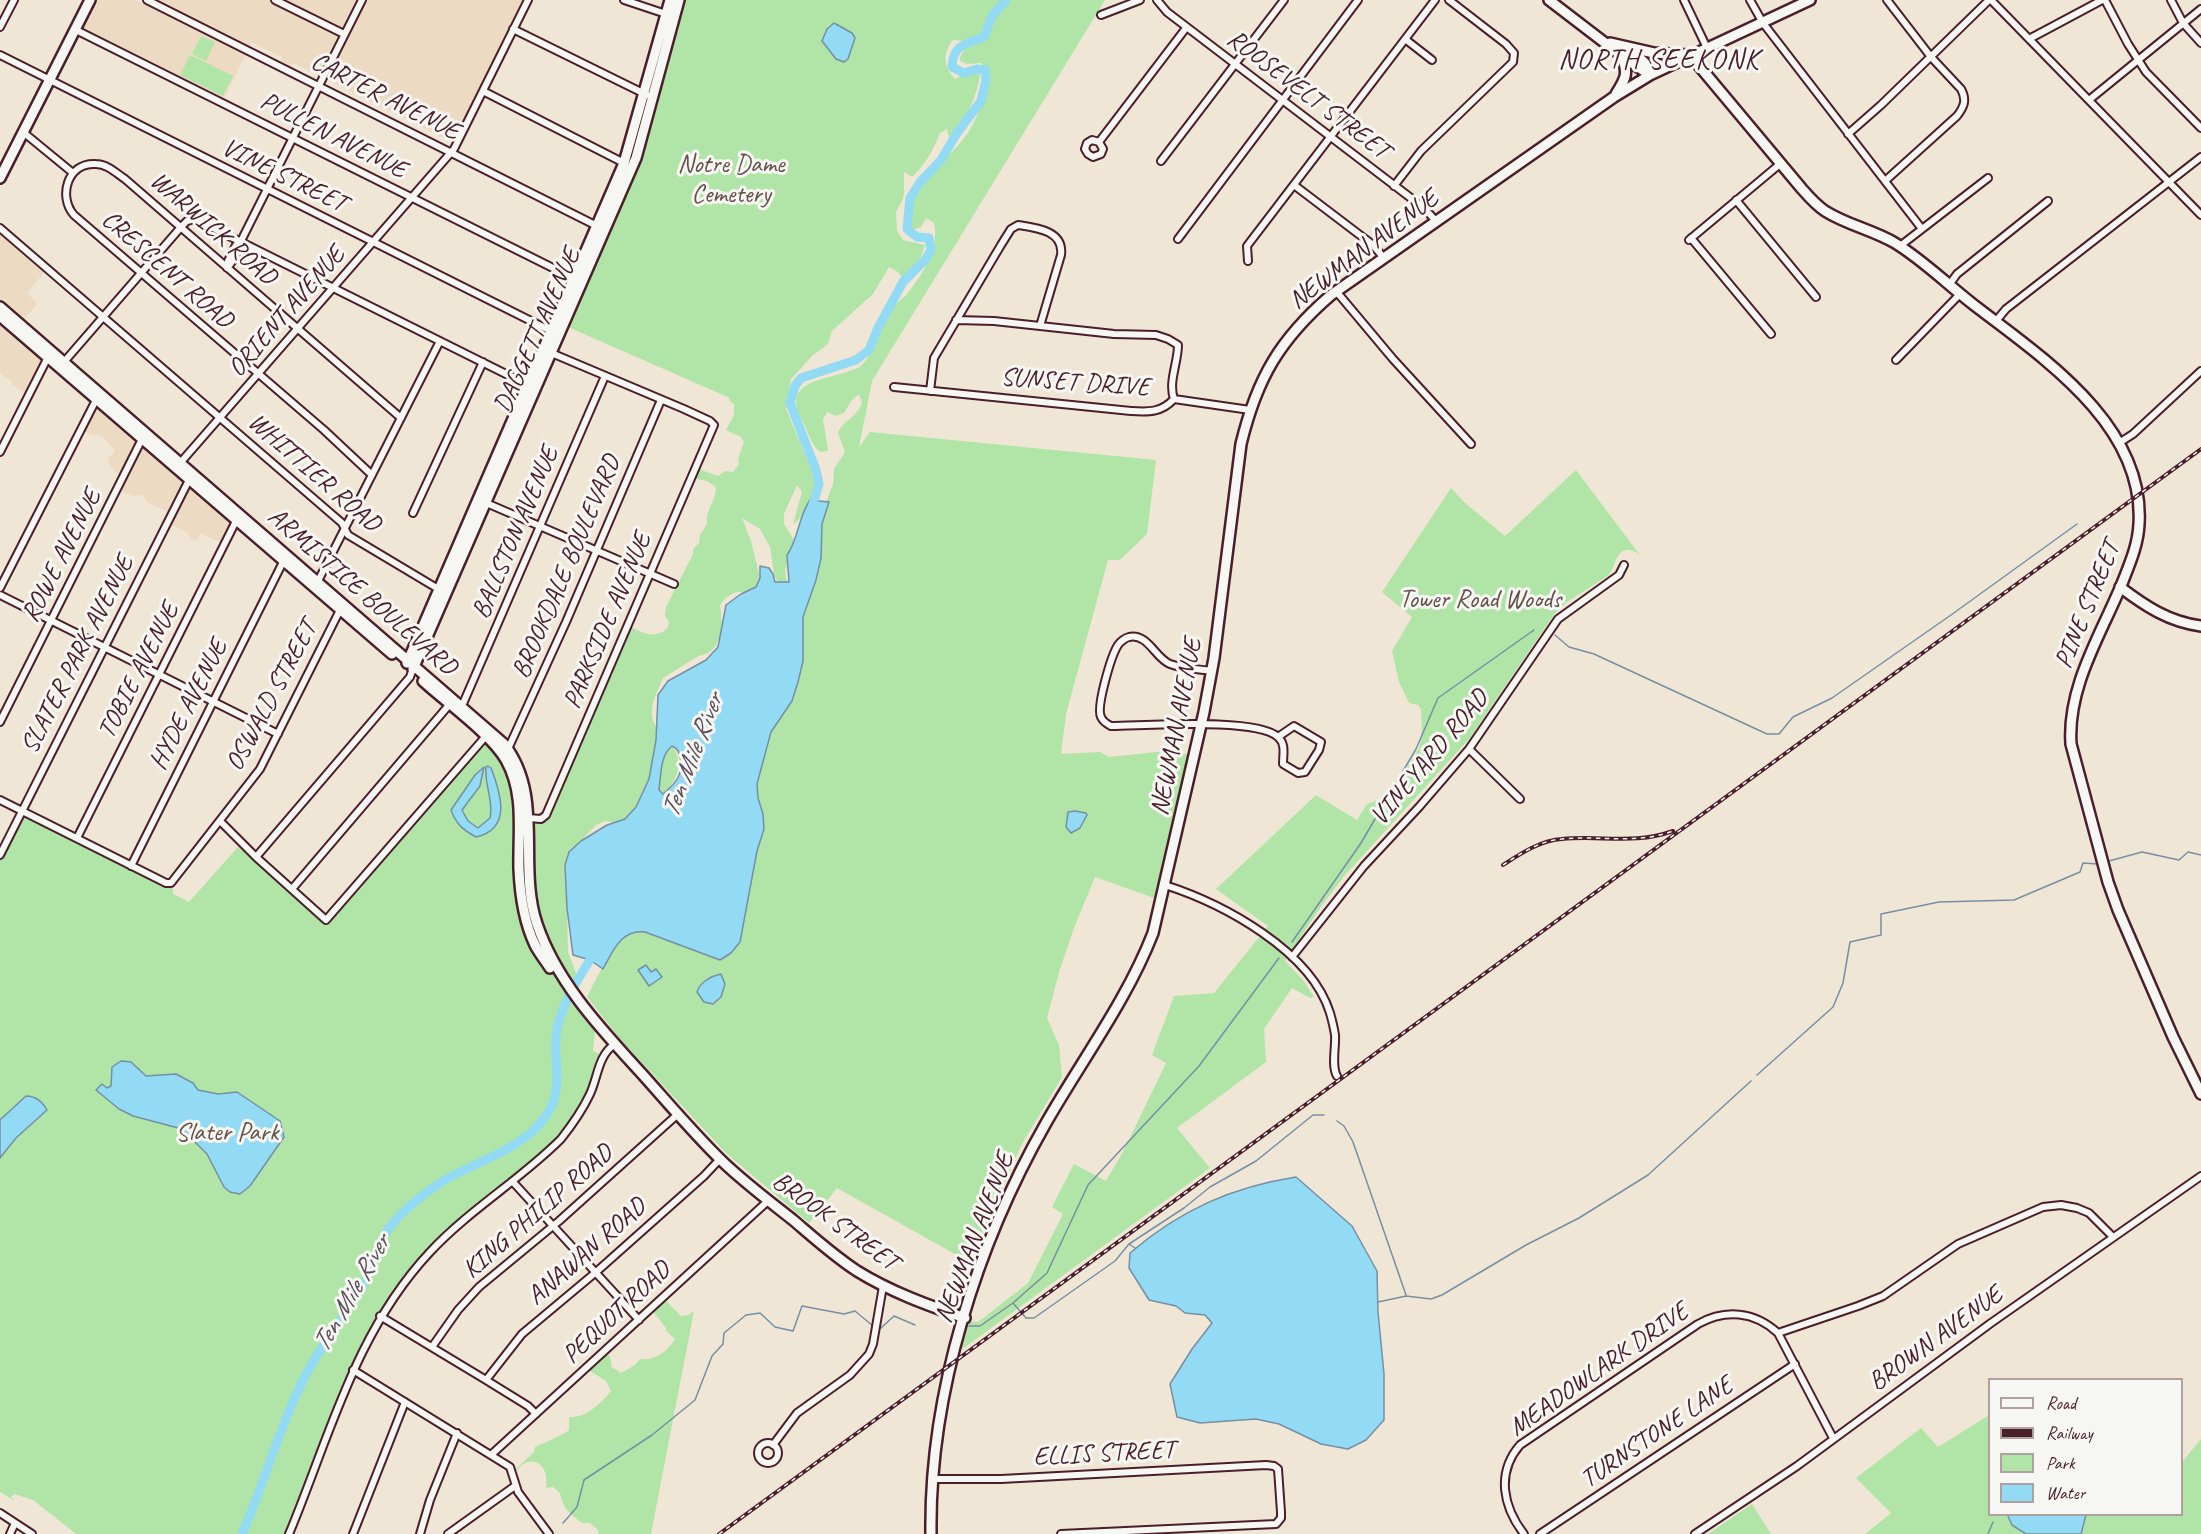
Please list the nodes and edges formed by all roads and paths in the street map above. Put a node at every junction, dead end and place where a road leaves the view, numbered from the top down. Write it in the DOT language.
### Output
graph roads {
  1 [pos="14,0"];
  2 [pos="90,0"];
  3 [pos="147,0"];
  4 [pos="275,0"];
  5 [pos="362,0"];
  6 [pos="528,0"];
  7 [pos="624,0"];
  8 [pos="670,0"];
  9 [pos="679,0"];
  10 [pos="1140,0"];
  11 [pos="1157,0"];
  12 [pos="1284,0"];
  13 [pos="1358,0"];
  14 [pos="1435,0"];
  15 [pos="1449,0"];
  16 [pos="1684,0"];
  17 [pos="1750,0"];
  18 [pos="1810,0"];
  19 [pos="1887,0"];
  20 [pos="1990,0"];
  21 [pos="2104,0"];
  22 [pos="2171,0"];
  23 [pos="1554,1"];
  24 [pos="2201,9"];
  25 [pos="666,14"];
  26 [pos="1101,15"];
  27 [pos="1763,23"];
  28 [pos="2183,23"];
  29 [pos="0,27"];
  30 [pos="1186,28"];
  31 [pos="513,29"];
  32 [pos="76,30"];
  33 [pos="344,34"];
  34 [pos="1405,39"];
  35 [pos="2029,39"];
  36 [pos="2201,43"];
  37 [pos="1707,48"];
  38 [pos="1623,50"];
  39 [pos="0,55"];
  40 [pos="1690,55"];
  41 [pos="1931,57"];
  42 [pos="1432,60"];
  43 [pos="2138,60"];
  44 [pos="1235,64"];
  45 [pos="1650,75"];
  46 [pos="50,81"];
  47 [pos="318,86"];
  48 [pos="483,91"];
  49 [pos="649,96"];
  50 [pos="1614,97"];
  51 [pos="2089,100"];
  52 [pos="1282,101"];
  53 [pos="2201,128"];
  54 [pos="23,132"];
  55 [pos="1848,134"];
  56 [pos="292,138"];
  57 [pos="1331,138"];
  58 [pos="1099,142"];
  59 [pos="451,153"];
  60 [pos="2201,157"];
  61 [pos="1161,160"];
  62 [pos="624,163"];
  63 [pos="1780,164"];
  64 [pos="73,173"];
  65 [pos="0,178"];
  66 [pos="1988,178"];
  67 [pos="1885,181"];
  68 [pos="2169,182"];
  69 [pos="1294,185"];
  70 [pos="1394,186"];
  71 [pos="266,189"];
  72 [pos="412,198"];
  73 [pos="1736,200"];
  74 [pos="2049,201"];
  75 [pos="2201,215"];
  76 [pos="1436,221"];
  77 [pos="181,227"];
  78 [pos="0,228"];
  79 [pos="601,228"];
  80 [pos="1922,229"];
  81 [pos="1178,239"];
  82 [pos="373,242"];
  83 [pos="240,243"];
  84 [pos="1899,246"];
  85 [pos="1383,257"];
  86 [pos="1248,261"];
  87 [pos="228,266"];
  88 [pos="141,273"];
  89 [pos="573,278"];
  90 [pos="1949,285"];
  91 [pos="333,288"];
  92 [pos="1336,291"];
  93 [pos="1960,294"];
  94 [pos="1816,297"];
  95 [pos="1,314"];
  96 [pos="103,317"];
  97 [pos="956,320"];
  98 [pos="1996,321"];
  99 [pos="1040,326"];
  100 [pos="297,328"];
  101 [pos="551,331"];
  102 [pos="1771,334"];
  103 [pos="440,341"];
  104 [pos="547,351"];
  105 [pos="48,357"];
  106 [pos="1896,360"];
  107 [pos="64,362"];
  108 [pos="483,362"];
  109 [pos="2201,371"];
  110 [pos="258,373"];
  111 [pos="605,376"];
  112 [pos="528,385"];
  113 [pos="894,387"];
  114 [pos="930,391"];
  115 [pos="1174,399"];
  116 [pos="96,400"];
  117 [pos="661,400"];
  118 [pos="1250,410"];
  119 [pos="220,418"];
  120 [pos="401,418"];
  121 [pos="142,440"];
  122 [pos="2119,443"];
  123 [pos="1471,444"];
  124 [pos="0,452"];
  125 [pos="181,462"];
  126 [pos="372,475"];
  127 [pos="191,476"];
  128 [pos="482,501"];
  129 [pos="413,513"];
  130 [pos="236,521"];
  131 [pos="540,526"];
  132 [pos="345,529"];
  133 [pos="596,550"];
  134 [pos="284,562"];
  135 [pos="1624,565"];
  136 [pos="650,574"];
  137 [pos="316,585"];
  138 [pos="674,585"];
  139 [pos="2120,587"];
  140 [pos="0,588"];
  141 [pos="443,592"];
  142 [pos="0,595"];
  143 [pos="340,610"];
  144 [pos="51,620"];
  145 [pos="2201,626"];
  146 [pos="104,647"];
  147 [pos="410,666"];
  148 [pos="1212,671"];
  149 [pos="159,674"];
  150 [pos="213,701"];
  151 [pos="449,705"];
  152 [pos="462,706"];
  153 [pos="0,722"];
  154 [pos="1201,724"];
  155 [pos="278,734"];
  156 [pos="486,736"];
  157 [pos="1278,737"];
  158 [pos="508,749"];
  159 [pos="1469,749"];
  160 [pos="0,800"];
  161 [pos="1520,800"];
  162 [pos="22,811"];
  163 [pos="528,819"];
  164 [pos="220,820"];
  165 [pos="76,838"];
  166 [pos="0,855"];
  167 [pos="256,857"];
  168 [pos="131,866"];
  169 [pos="1165,885"];
  170 [pos="292,890"];
  171 [pos="1292,957"];
  172 [pos="567,984"];
  173 [pos="615,1044"];
  174 [pos="1337,1076"];
  175 [pos="2201,1094"];
  176 [pos="678,1114"];
  177 [pos="721,1160"];
  178 [pos="2201,1176"];
  179 [pos="513,1182"];
  180 [pos="769,1200"];
  181 [pos="553,1226"];
  182 [pos="2114,1236"];
  183 [pos="595,1273"];
  184 [pos="884,1286"];
  185 [pos="380,1316"];
  186 [pos="965,1317"];
  187 [pos="639,1320"];
  188 [pos="1778,1333"];
  189 [pos="432,1347"];
  190 [pos="1795,1364"];
  191 [pos="353,1370"];
  192 [pos="486,1380"];
  193 [pos="405,1402"];
  194 [pos="536,1414"];
  195 [pos="457,1433"];
  196 [pos="1833,1438"];
  197 [pos="773,1445"];
  198 [pos="492,1454"];
  199 [pos="933,1479"];
  200 [pos="515,1486"];
  201 [pos="0,1514"];
  202 [pos="15,1523"];
  203 [pos="1522,1531"];
  204 [pos="10,1534"];
  205 [pos="32,1534"];
  206 [pos="289,1534"];
  207 [pos="353,1534"];
  208 [pos="420,1534"];
  209 [pos="448,1534"];
  210 [pos="549,1534"];
  211 [pos="931,1534"];
  212 [pos="1061,1534"];
  213 [pos="1512,1534"];
  214 [pos="1540,1534"];
  215 [pos="1695,1534"];
  1 -- 29 [label="street"];
  2 -- 32 [label="main road"];
  3 -- 47 [label="street, CARTER AVENUE"];
  4 -- 33 [label="street"];
  5 -- 33 [label="street"];
  6 -- 31 [label="street, ORIENT AVENUE"];
  7 -- 25 [label="street"];
  8 -- 25 [label="main road, DAGGETT AVENUE"];
  9 -- 49 [label="main road, DAGGETT AVENUE"];
  10 -- 26 [label="street"];
  11 -- 30 [label="street, ROOSEVELT STREET"];
  12 -- 44 [label="street"];
  13 -- 52 [label="street"];
  14 -- 34 [label="street"];
  15 -- 70 [label="street"];
  16 -- 37 [label="street"];
  17 -- 27 [label="street"];
  18 -- 27 [label="main road, NEWMAN AVENUE"];
  19 -- 41 [label="street"];
  20 -- 35 [label="street"];
  20 -- 41 [label="street"];
  21 -- 35 [label="street"];
  21 -- 43 [label="street"];
  22 -- 28 [label="street"];
  23 -- 38 [label="main road"];
  24 -- 28 [label="street"];
  25 -- 49 [label="main road, DAGGETT AVENUE"];
  27 -- 37 [label="main road, NEWMAN AVENUE"];
  27 -- 55 [label="street"];
  28 -- 36 [label="street"];
  28 -- 43 [label="street"];
  30 -- 44 [label="street, ROOSEVELT STREET"];
  30 -- 58 [label="street"];
  31 -- 48 [label="street, ORIENT AVENUE"];
  31 -- 49 [label="street"];
  32 -- 46 [label="main road"];
  32 -- 56 [label="street, PULLEN AVENUE"];
  33 -- 47 [label="street"];
  34 -- 42 [label="street"];
  34 -- 57 [label="street"];
  35 -- 51 [label="street"];
  37 -- 40 [label="main road, NEWMAN AVENUE"];
  38 -- 40 [label="main road"];
  38 -- 45 [label="main road"];
  38 -- 50 [label="main road"];
  39 -- 46 [label="street, VINE STREET"];
  40 -- 45 [label="main road, NEWMAN AVENUE"];
  40 -- 63 [label="main road, PINE STREET"];
  41 -- 55 [label="street"];
  41 -- 67 [label="street"];
  43 -- 51 [label="street"];
  43 -- 53 [label="street"];
  44 -- 52 [label="street, ROOSEVELT STREET"];
  44 -- 61 [label="street"];
  45 -- 50 [label="main road, NEWMAN AVENUE"];
  46 -- 54 [label="main road"];
  46 -- 71 [label="street, VINE STREET"];
  47 -- 56 [label="street"];
  47 -- 59 [label="street, CARTER AVENUE"];
  48 -- 59 [label="street, ORIENT AVENUE"];
  48 -- 62 [label="street"];
  49 -- 62 [label="main road, DAGGETT AVENUE"];
  49 -- 79 [label="main road, DAGGETT AVENUE"];
  50 -- 76 [label="main road, NEWMAN AVENUE"];
  51 -- 68 [label="street"];
  52 -- 57 [label="street, ROOSEVELT STREET"];
  52 -- 81 [label="street"];
  54 -- 64 [label="street"];
  54 -- 65 [label="main road"];
  55 -- 67 [label="street"];
  56 -- 71 [label="street"];
  56 -- 72 [label="street, PULLEN AVENUE"];
  57 -- 69 [label="street"];
  57 -- 70 [label="street, ROOSEVELT STREET"];
  59 -- 72 [label="street, ORIENT AVENUE"];
  59 -- 79 [label="street, CARTER AVENUE"];
  60 -- 68 [label="street"];
  62 -- 79 [label="main road, DAGGETT AVENUE"];
  63 -- 73 [label="street"];
  63 -- 84 [label="main road, PINE STREET"];
  64 -- 77 [label="street, WARWICK ROAD"];
  64 -- 88 [label="street, CRESCENT ROAD"];
  66 -- 80 [label="street"];
  67 -- 80 [label="street"];
  68 -- 75 [label="street"];
  68 -- 98 [label="street"];
  69 -- 85 [label="street"];
  69 -- 86 [label="street"];
  70 -- 76 [label="street, ROOSEVELT STREET"];
  71 -- 82 [label="street, VINE STREET"];
  71 -- 83 [label="street"];
  72 -- 82 [label="street, ORIENT AVENUE"];
  72 -- 89 [label="street, PULLEN AVENUE"];
  73 -- 94 [label="street"];
  73 -- 102 [label="street"];
  74 -- 90 [label="street"];
  76 -- 85 [label="main road, NEWMAN AVENUE"];
  77 -- 83 [label="street"];
  77 -- 87 [label="street, WARWICK ROAD"];
  77 -- 88 [label="street"];
  78 -- 96 [label="street, WHITTIER ROAD"];
  79 -- 89 [label="main road, DAGGETT AVENUE"];
  79 -- 104 [label="main road, DAGGETT AVENUE"];
  80 -- 84 [label="street"];
  82 -- 91 [label="street, ORIENT AVENUE"];
  82 -- 101 [label="street, VINE STREET"];
  83 -- 87 [label="street"];
  83 -- 91 [label="street"];
  84 -- 90 [label="main road, PINE STREET"];
  85 -- 92 [label="main road, NEWMAN AVENUE"];
  87 -- 100 [label="street, WARWICK ROAD"];
  88 -- 96 [label="street"];
  88 -- 110 [label="street, CRESCENT ROAD"];
  89 -- 101 [label="main road, DAGGETT AVENUE"];
  90 -- 93 [label="main road, PINE STREET"];
  91 -- 100 [label="street, ORIENT AVENUE"];
  91 -- 103 [label="street"];
  92 -- 118 [label="main road, NEWMAN AVENUE"];
  92 -- 123 [label="street"];
  93 -- 98 [label="main road, PINE STREET"];
  93 -- 106 [label="street"];
  95 -- 105 [label="main road, ARMISTICE BOULEVARD"];
  95 -- 107 [label="main road, ARMISTICE BOULEVARD"];
  96 -- 107 [label="street"];
  96 -- 119 [label="street, WHITTIER ROAD"];
  97 -- 99 [label="street"];
  97 -- 99 [label="street"];
  97 -- 114 [label="street"];
  98 -- 122 [label="main road, PINE STREET"];
  99 -- 115 [label="street"];
  100 -- 110 [label="street, ORIENT AVENUE"];
  100 -- 120 [label="street, WARWICK ROAD"];
  101 -- 104 [label="main road, DAGGETT AVENUE"];
  103 -- 108 [label="street"];
  103 -- 120 [label="street"];
  104 -- 111 [label="street"];
  104 -- 112 [label="main road, DAGGETT AVENUE"];
  104 -- 128 [label="main road, DAGGETT AVENUE"];
  105 -- 116 [label="main road, ARMISTICE BOULEVARD"];
  105 -- 124 [label="street"];
  107 -- 125 [label="main road, ARMISTICE BOULEVARD"];
  108 -- 112 [label="street"];
  108 -- 129 [label="street"];
  109 -- 122 [label="street"];
  110 -- 119 [label="street, ORIENT AVENUE"];
  110 -- 126 [label="street, CRESCENT ROAD"];
  111 -- 117 [label="street"];
  111 -- 131 [label="street, BALLSTON AVENUE"];
  112 -- 128 [label="main road, DAGGETT AVENUE"];
  113 -- 114 [label="street, SUNSET DRIVE"];
  114 -- 115 [label="street, SUNSET DRIVE"];
  115 -- 118 [label="street, SUNSET DRIVE"];
  116 -- 121 [label="main road, ARMISTICE BOULEVARD"];
  116 -- 140 [label="street"];
  117 -- 133 [label="street, BROOKDALE BOULEVARD"];
  117 -- 136 [label="street, PARKSIDE AVENUE"];
  118 -- 148 [label="main road, NEWMAN AVENUE"];
  119 -- 125 [label="street, ORIENT AVENUE"];
  119 -- 132 [label="street, WHITTIER ROAD"];
  120 -- 126 [label="street"];
  121 -- 127 [label="main road, ARMISTICE BOULEVARD"];
  121 -- 144 [label="street, ROWE AVENUE"];
  122 -- 139 [label="main road, PINE STREET"];
  125 -- 127 [label="main road, ARMISTICE BOULEVARD"];
  126 -- 132 [label="street"];
  127 -- 130 [label="main road, ARMISTICE BOULEVARD"];
  127 -- 137 [label="main road, ARMISTICE BOULEVARD"];
  127 -- 146 [label="street, SLATER PARK AVENUE"];
  128 -- 131 [label="street"];
  128 -- 141 [label="main road, DAGGETT AVENUE"];
  130 -- 134 [label="main road, ARMISTICE BOULEVARD"];
  130 -- 149 [label="street, TOBIE AVENUE"];
  131 -- 133 [label="street"];
  131 -- 152 [label="street, BALLSTON AVENUE"];
  132 -- 137 [label="street"];
  132 -- 141 [label="street, WHITTIER ROAD"];
  133 -- 136 [label="street"];
  133 -- 158 [label="street, BROOKDALE BOULEVARD"];
  134 -- 137 [label="main road, ARMISTICE BOULEVARD"];
  134 -- 150 [label="street, HYDE AVENUE"];
  135 -- 159 [label="street, VINEYARD ROAD"];
  136 -- 138 [label="street"];
  136 -- 163 [label="street, PARKSIDE AVENUE"];
  137 -- 143 [label="main road, ARMISTICE BOULEVARD"];
  137 -- 147 [label="main road, ARMISTICE BOULEVARD"];
  139 -- 145 [label="main road"];
  139 -- 175 [label="main road, PINE STREET"];
  141 -- 147 [label="main road, DAGGETT AVENUE"];
  142 -- 144 [label="street"];
  143 -- 147 [label="main road, ARMISTICE BOULEVARD"];
  143 -- 155 [label="street, OSWALD STREET"];
  144 -- 146 [label="street"];
  144 -- 153 [label="street, ROWE AVENUE"];
  146 -- 149 [label="street"];
  146 -- 162 [label="street, SLATER PARK AVENUE"];
  147 -- 151 [label="main road, ARMISTICE BOULEVARD"];
  147 -- 152 [label="main road, ARMISTICE BOULEVARD"];
  147 -- 167 [label="street"];
  148 -- 154 [label="main road, NEWMAN AVENUE"];
  148 -- 154 [label="street"];
  149 -- 150 [label="street"];
  149 -- 165 [label="street, TOBIE AVENUE"];
  150 -- 155 [label="street"];
  150 -- 168 [label="street, HYDE AVENUE"];
  151 -- 156 [label="main road, ARMISTICE BOULEVARD"];
  151 -- 170 [label="street"];
  152 -- 158 [label="main road, ARMISTICE BOULEVARD"];
  154 -- 157 [label="street"];
  154 -- 169 [label="main road, NEWMAN AVENUE"];
  155 -- 164 [label="street, OSWALD STREET"];
  156 -- 170 [label="street"];
  156 -- 172 [label="main road, ARMISTICE BOULEVARD"];
  157 -- 157 [label="street"];
  158 -- 163 [label="main road, ARMISTICE BOULEVARD"];
  159 -- 161 [label="street"];
  159 -- 171 [label="street, VINEYARD ROAD"];
  160 -- 162 [label="street"];
  162 -- 165 [label="street"];
  162 -- 166 [label="street, SLATER PARK AVENUE"];
  163 -- 172 [label="main road, ARMISTICE BOULEVARD"];
  164 -- 167 [label="street"];
  164 -- 168 [label="street, OSWALD STREET"];
  165 -- 168 [label="street"];
  167 -- 170 [label="street"];
  169 -- 171 [label="street"];
  169 -- 186 [label="main road, NEWMAN AVENUE"];
  171 -- 174 [label="street"];
  172 -- 173 [label="main road, ARMISTICE BOULEVARD"];
  173 -- 176 [label="main road, ARMISTICE BOULEVARD"];
  173 -- 179 [label="street"];
  176 -- 177 [label="main road, ARMISTICE BOULEVARD"];
  176 -- 181 [label="street, KING PHILIP ROAD"];
  177 -- 180 [label="main road, BROOK STREET"];
  177 -- 183 [label="street, ANAWAN ROAD"];
  178 -- 182 [label="street, BROWN AVENUE"];
  179 -- 181 [label="street"];
  179 -- 185 [label="street"];
  180 -- 184 [label="main road, BROOK STREET"];
  180 -- 187 [label="street, PEQUOT ROAD"];
  181 -- 183 [label="street"];
  181 -- 189 [label="street, KING PHILIP ROAD"];
  182 -- 188 [label="street"];
  182 -- 196 [label="street, BROWN AVENUE"];
  183 -- 187 [label="street"];
  183 -- 192 [label="street, ANAWAN ROAD"];
  184 -- 186 [label="main road, BROOK STREET"];
  184 -- 197 [label="street"];
  185 -- 189 [label="street"];
  185 -- 191 [label="street"];
  186 -- 199 [label="main road, NEWMAN AVENUE"];
  187 -- 194 [label="street, PEQUOT ROAD"];
  188 -- 190 [label="street"];
  188 -- 203 [label="street, MEADOWLARK DRIVE"];
  189 -- 192 [label="street"];
  190 -- 196 [label="street"];
  190 -- 214 [label="street, TURNSTONE LANE"];
  191 -- 193 [label="street"];
  191 -- 206 [label="street"];
  192 -- 194 [label="street"];
  193 -- 195 [label="street"];
  193 -- 207 [label="street"];
  194 -- 198 [label="street, PEQUOT ROAD"];
  195 -- 198 [label="street"];
  195 -- 208 [label="street"];
  196 -- 215 [label="street, BROWN AVENUE"];
  198 -- 200 [label="street"];
  199 -- 211 [label="main road, NEWMAN AVENUE"];
  199 -- 212 [label="street, ELLIS STREET"];
  200 -- 209 [label="street"];
  200 -- 210 [label="street"];
  201 -- 202 [label="street"];
  202 -- 204 [label="street"];
  202 -- 205 [label="street"];
  203 -- 213 [label="street"];
}
